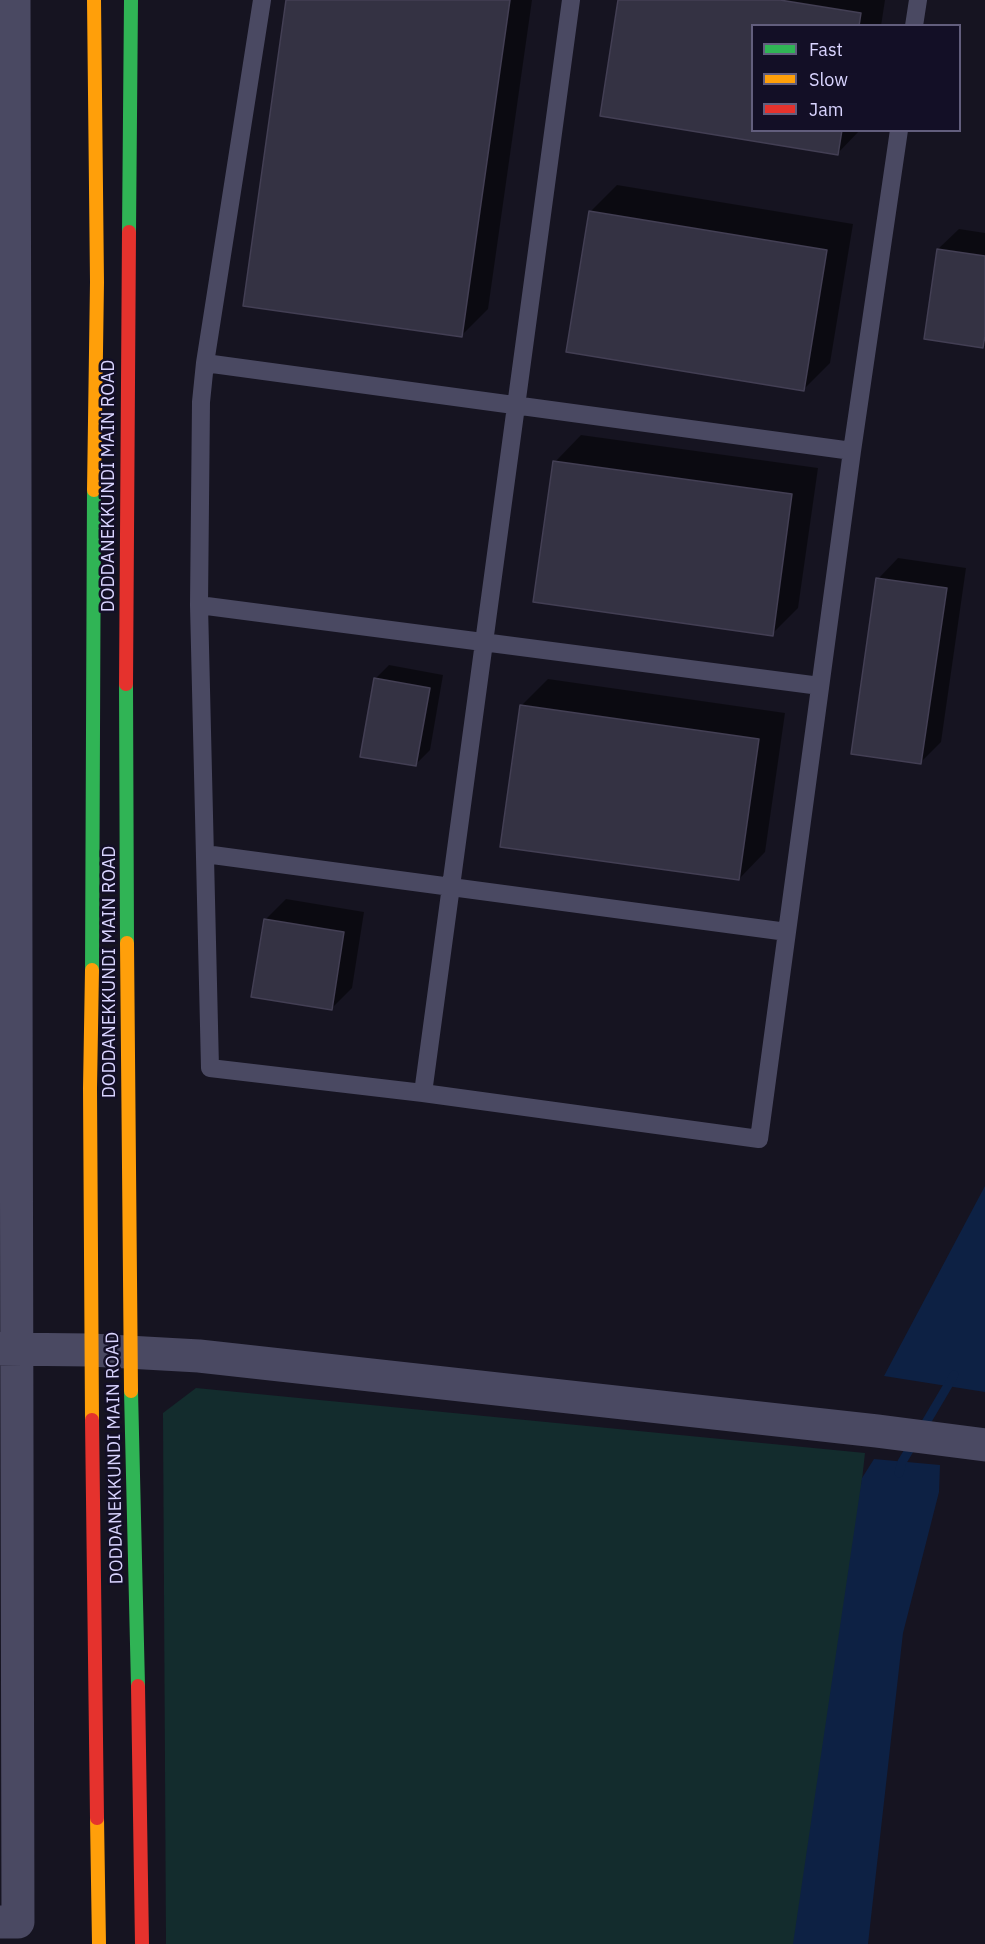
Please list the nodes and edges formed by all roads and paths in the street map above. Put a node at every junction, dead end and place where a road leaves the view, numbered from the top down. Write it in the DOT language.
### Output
graph roads {
  1 [pos="14,0"];
  2 [pos="94,0"];
  3 [pos="131,0"];
  4 [pos="262,0"];
  5 [pos="571,0"];
  6 [pos="918,0"];
  7 [pos="914,24"];
  8 [pos="899,132"];
  9 [pos="7,179"];
  10 [pos="205,363"];
  11 [pos="8,380"];
  12 [pos="516,405"];
  13 [pos="852,452"];
  14 [pos="7,593"];
  15 [pos="199,605"];
  16 [pos="484,643"];
  17 [pos="820,686"];
  18 [pos="205,854"];
  19 [pos="451,887"];
  20 [pos="787,933"];
  21 [pos="8,954"];
  22 [pos="423,1093"];
  23 [pos="8,1164"];
  24 [pos="8,1349"];
  25 [pos="91,1350"];
  26 [pos="130,1353"];
  27 [pos="977,1444"];
  28 [pos="9,1718"];
  29 [pos="12,1929"];
  30 [pos="99,1944"];
  31 [pos="142,1944"];
  1 -- 9 [label="street"];
  2 -- 25 [label="street, DODDANEKKUNDI MAIN ROAD"];
  3 -- 26 [label="street, DODDANEKKUNDI MAIN ROAD"];
  4 -- 10 [label="lane"];
  5 -- 12 [label="lane"];
  6 -- 7 [label="lane"];
  8 -- 13 [label="lane"];
  9 -- 11 [label="street"];
  10 -- 12 [label="lane"];
  10 -- 15 [label="lane"];
  11 -- 14 [label="street"];
  12 -- 13 [label="lane"];
  12 -- 16 [label="lane"];
  13 -- 17 [label="lane"];
  14 -- 21 [label="street"];
  15 -- 16 [label="lane"];
  15 -- 18 [label="lane"];
  16 -- 17 [label="lane"];
  16 -- 19 [label="lane"];
  17 -- 20 [label="lane"];
  18 -- 19 [label="lane"];
  18 -- 22 [label="lane"];
  19 -- 20 [label="lane"];
  19 -- 22 [label="lane"];
  20 -- 22 [label="lane"];
  21 -- 23 [label="street"];
  23 -- 24 [label="street"];
  24 -- 25 [label="street"];
  24 -- 28 [label="street"];
  25 -- 26 [label="street"];
  25 -- 30 [label="street, DODDANEKKUNDI MAIN ROAD"];
  26 -- 27 [label="street"];
  26 -- 31 [label="street, DODDANEKKUNDI MAIN ROAD"];
  28 -- 29 [label="street"];
}
